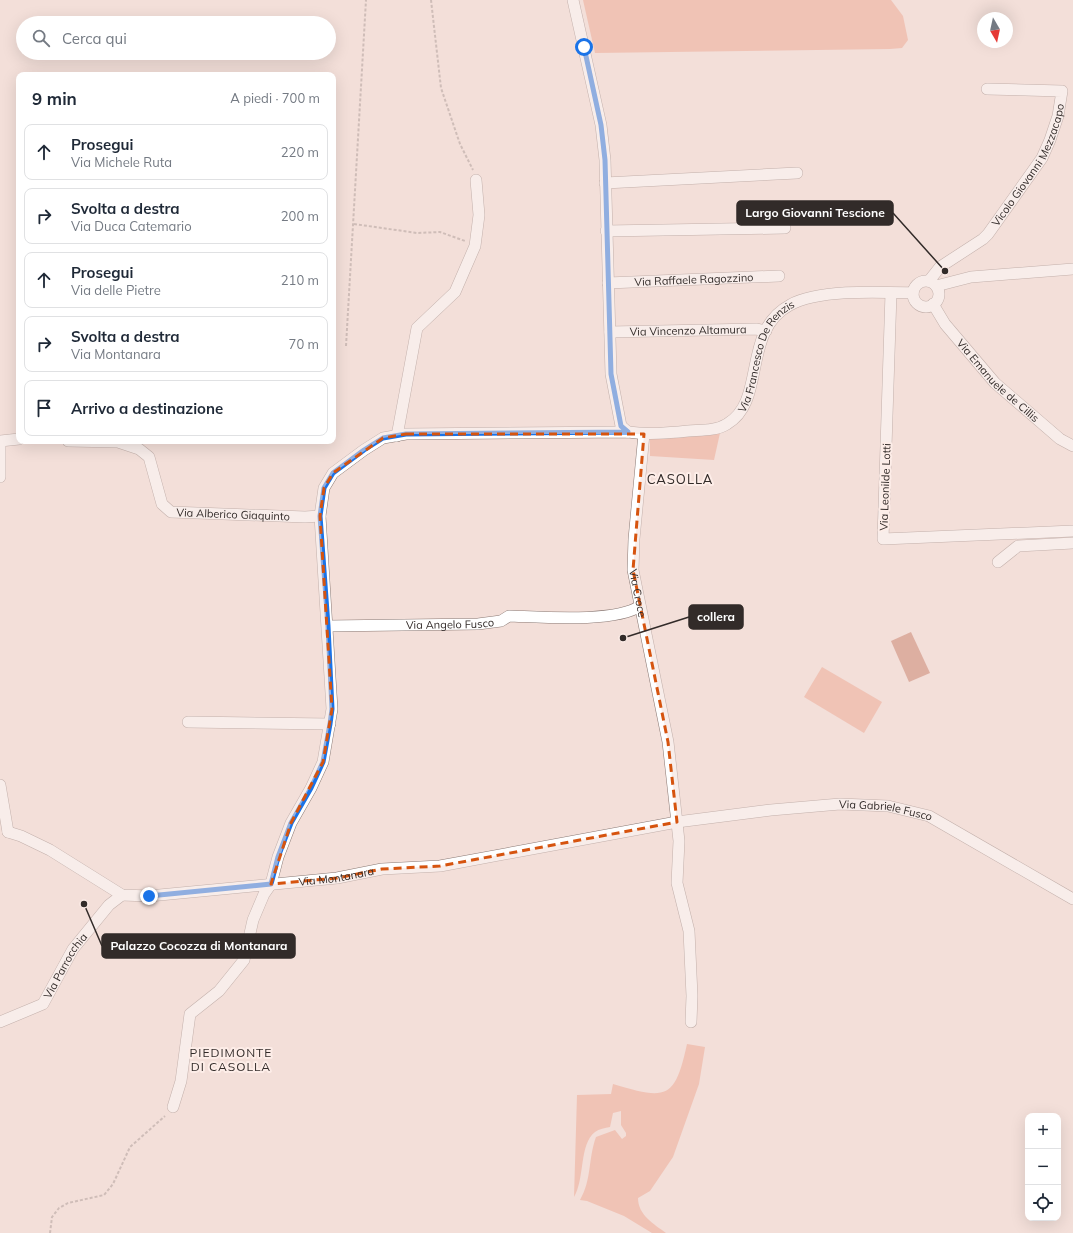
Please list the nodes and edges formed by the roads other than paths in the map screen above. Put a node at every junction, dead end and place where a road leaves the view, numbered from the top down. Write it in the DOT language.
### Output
graph roads {
  1 [pos="573,0"];
  2 [pos="987,89"];
  3 [pos="797,173"];
  4 [pos="476,180"];
  5 [pos="605,183"];
  6 [pos="785,228"];
  7 [pos="606,231"];
  8 [pos="1073,269"];
  9 [pos="779,276"];
  10 [pos="608,283"];
  11 [pos="933,284"];
  12 [pos="891,293"];
  13 [pos="913,293"];
  14 [pos="933,304"];
  15 [pos="766,331"];
  16 [pos="610,332"];
  17 [pos="628,432"];
  18 [pos="644,434"];
  19 [pos="397,436"];
  20 [pos="16,438"];
  21 [pos="0,441"];
  22 [pos="124,444"];
  23 [pos="0,446"];
  24 [pos="1073,446"];
  25 [pos="0,477"];
  26 [pos="320,516"];
  27 [pos="1073,530"];
  28 [pos="1073,543"];
  29 [pos="998,562"];
  30 [pos="640,606"];
  31 [pos="328,626"];
  32 [pos="188,722"];
  33 [pos="330,724"];
  34 [pos="0,785"];
  35 [pos="677,822"];
  36 [pos="4,833"];
  37 [pos="271,884"];
  38 [pos="122,895"];
  39 [pos="1073,899"];
  40 [pos="0,1022"];
  41 [pos="691,1022"];
  42 [pos="172,1107"];
  1 -- 5 [label="street"];
  2 -- 11 [label="street, Vicolo Giovanni Mezzacapo"];
  3 -- 5 [label="street"];
  4 -- 19 [label="street"];
  5 -- 7 [label="street"];
  6 -- 7 [label="street"];
  7 -- 10 [label="street"];
  8 -- 11 [label="street"];
  9 -- 10 [label="street, Via Raffaele Ragozzino"];
  10 -- 16 [label="street"];
  11 -- 13 [label="street"];
  11 -- 14 [label="street"];
  12 -- 13 [label="street, Via Francesco De Renzis"];
  12 -- 15 [label="street, Via Francesco De Renzis"];
  12 -- 27 [label="street, Via Leonilde Lotti"];
  13 -- 14 [label="street"];
  14 -- 24 [label="street, Via Emanuele de Cillis"];
  15 -- 16 [label="street, Via Vincenzo Altamura"];
  15 -- 18 [label="street, Via Francesco De Renzis"];
  16 -- 17 [label="street"];
  17 -- 18 [label="street, Via Francesco De Renzis"];
  17 -- 19 [label="street, Via Francesco De Renzis"];
  18 -- 30 [label="street, Via Croce"];
  19 -- 26 [label="street, Via Francesco De Renzis"];
  20 -- 21 [label="street"];
  22 -- 26 [label="street, Via Alberico Giaquinto"];
  23 -- 25 [label="street"];
  26 -- 31 [label="street, Via Francesco De Renzis"];
  28 -- 29 [label="street"];
  30 -- 31 [label="street, Via Angelo Fusco"];
  30 -- 35 [label="street, Via Croce"];
  31 -- 33 [label="street, Via Francesco De Renzis"];
  32 -- 33 [label="street"];
  33 -- 37 [label="street, Via Francesco De Renzis"];
  34 -- 36 [label="street"];
  35 -- 37 [label="street, Via Montanara"];
  35 -- 39 [label="street, Via Gabriele Fusco"];
  35 -- 41 [label="street, Via Croce"];
  36 -- 38 [label="street, Via Montanara"];
  37 -- 38 [label="street, Via Montanara"];
  37 -- 42 [label="street, Via Francesco De Renzis"];
  38 -- 40 [label="street, Via Parrocchia"];
}
